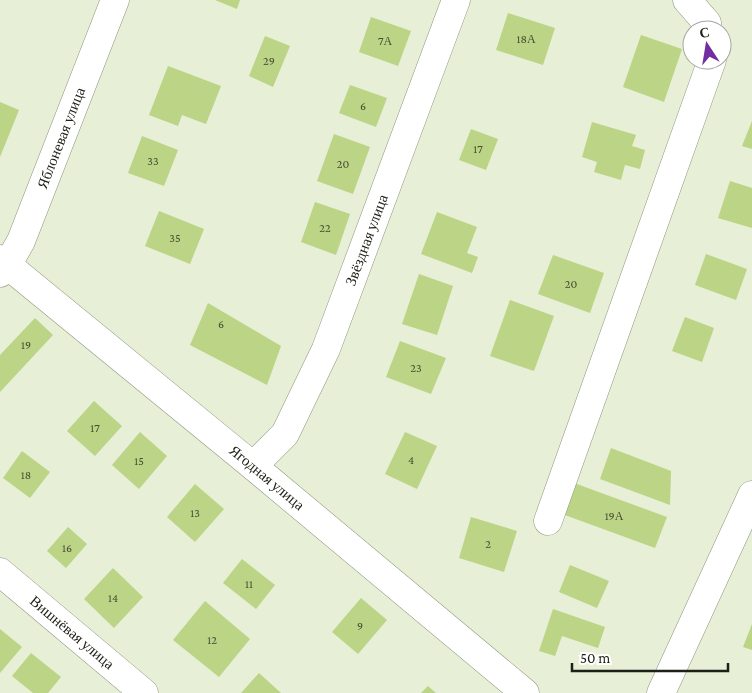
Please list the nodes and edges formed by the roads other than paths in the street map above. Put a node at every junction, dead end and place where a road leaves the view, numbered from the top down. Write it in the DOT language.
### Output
graph roads {
  1 [pos="115,0"];
  2 [pos="456,0"];
  3 [pos="687,0"];
  4 [pos="704,20"];
  5 [pos="708,70"];
  6 [pos="3,266"];
  7 [pos="253,466"];
  8 [pos="752,495"];
  9 [pos="548,521"];
  10 [pos="0,572"];
  11 [pos="144,693"];
  12 [pos="526,693"];
  13 [pos="661,693"];
  1 -- 6 [label="street, Яблоневая улица"];
  2 -- 7 [label="street, Звёздная улица"];
  3 -- 4 [label="street"];
  5 -- 9 [label="street"];
  6 -- 7 [label="street, Ягодная улица"];
  7 -- 12 [label="street, Ягодная улица"];
  8 -- 13 [label="street"];
  10 -- 11 [label="street, Вишнёвая улица"];
}
